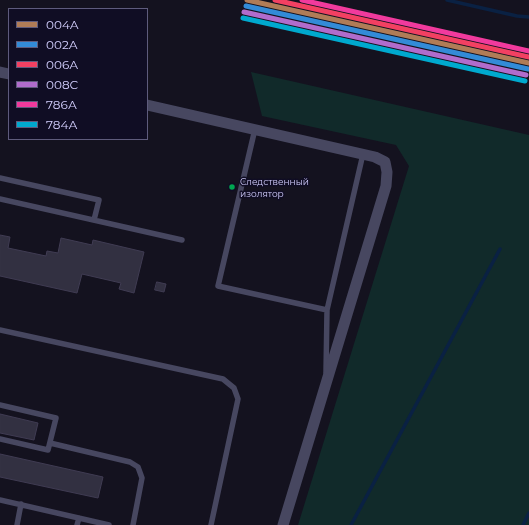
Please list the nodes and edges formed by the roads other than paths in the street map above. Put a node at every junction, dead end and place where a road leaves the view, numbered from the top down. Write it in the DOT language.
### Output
graph roads {
  1 [pos="148,105"];
  2 [pos="255,129"];
  3 [pos="363,154"];
  4 [pos="0,178"];
  5 [pos="0,199"];
  6 [pos="94,220"];
  7 [pos="182,240"];
  8 [pos="327,310"];
  9 [pos="0,330"];
  10 [pos="325,383"];
  11 [pos="0,405"];
  12 [pos="0,439"];
  13 [pos="50,443"];
  14 [pos="0,500"];
  15 [pos="21,504"];
  16 [pos="79,518"];
  17 [pos="17,525"];
  18 [pos="77,525"];
  19 [pos="109,525"];
  20 [pos="133,525"];
  21 [pos="211,525"];
  22 [pos="283,525"];
  1 -- 2 [label="street"];
  2 -- 3 [label="street"];
  2 -- 8 [label="lane"];
  3 -- 8 [label="lane"];
  3 -- 10 [label="street"];
  4 -- 6 [label="lane"];
  5 -- 6 [label="lane"];
  6 -- 7 [label="lane"];
  8 -- 10 [label="lane"];
  9 -- 21 [label="lane"];
  10 -- 22 [label="street"];
  11 -- 13 [label="lane"];
  12 -- 13 [label="lane"];
  13 -- 20 [label="lane"];
  14 -- 15 [label="lane"];
  15 -- 16 [label="lane"];
  15 -- 17 [label="lane"];
  16 -- 18 [label="lane"];
  16 -- 19 [label="lane"];
}
